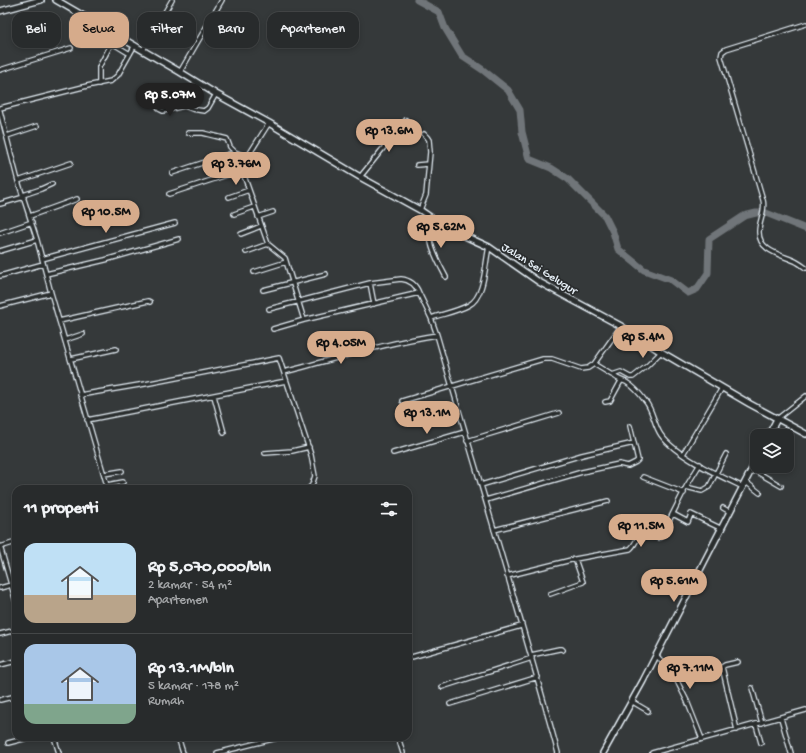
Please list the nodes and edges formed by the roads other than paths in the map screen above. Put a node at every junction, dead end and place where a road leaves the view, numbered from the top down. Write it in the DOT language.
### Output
graph roads {
  1 [pos="41,0"];
  2 [pos="56,0"];
  3 [pos="172,0"];
  4 [pos="222,0"];
  5 [pos="0,11"];
  6 [pos="77,12"];
  7 [pos="806,24"];
  8 [pos="129,42"];
  9 [pos="135,45"];
  10 [pos="71,48"];
  11 [pos="109,48"];
  12 [pos="120,48"];
  13 [pos="143,50"];
  14 [pos="130,54"];
  15 [pos="0,70"];
  16 [pos="180,72"];
  17 [pos="99,84"];
  18 [pos="145,92"];
  19 [pos="216,94"];
  20 [pos="0,108"];
  21 [pos="0,111"];
  22 [pos="406,120"];
  23 [pos="269,123"];
  24 [pos="37,126"];
  25 [pos="188,133"];
  26 [pos="424,134"];
  27 [pos="6,136"];
  28 [pos="235,152"];
  29 [pos="247,157"];
  30 [pos="71,163"];
  31 [pos="242,164"];
  32 [pos="417,164"];
  33 [pos="428,164"];
  34 [pos="242,170"];
  35 [pos="172,173"];
  36 [pos="360,177"];
  37 [pos="18,181"];
  38 [pos="52,184"];
  39 [pos="249,190"];
  40 [pos="168,194"];
  41 [pos="23,196"];
  42 [pos="229,197"];
  43 [pos="77,199"];
  44 [pos="0,204"];
  45 [pos="254,207"];
  46 [pos="420,210"];
  47 [pos="273,212"];
  48 [pos="234,214"];
  49 [pos="30,216"];
  50 [pos="258,217"];
  51 [pos="433,220"];
  52 [pos="32,222"];
  53 [pos="175,223"];
  54 [pos="261,226"];
  55 [pos="0,233"];
  56 [pos="241,234"];
  57 [pos="179,239"];
  58 [pos="37,240"];
  59 [pos="268,244"];
  60 [pos="489,247"];
  61 [pos="0,251"];
  62 [pos="246,252"];
  63 [pos="42,259"];
  64 [pos="286,262"];
  65 [pos="43,264"];
  66 [pos="806,268"];
  67 [pos="254,272"];
  68 [pos="46,274"];
  69 [pos="326,274"];
  70 [pos="0,276"];
  71 [pos="446,277"];
  72 [pos="292,282"];
  73 [pos="370,283"];
  74 [pos="263,290"];
  75 [pos="51,293"];
  76 [pos="419,293"];
  77 [pos="150,302"];
  78 [pos="299,302"];
  79 [pos="374,304"];
  80 [pos="0,306"];
  81 [pos="269,309"];
  82 [pos="431,318"];
  83 [pos="59,320"];
  84 [pos="304,320"];
  85 [pos="620,326"];
  86 [pos="272,329"];
  87 [pos="83,334"];
  88 [pos="437,335"];
  89 [pos="65,340"];
  90 [pos="116,349"];
  91 [pos="661,352"];
  92 [pos="71,359"];
  93 [pos="594,364"];
  94 [pos="284,372"];
  95 [pos="613,375"];
  96 [pos="286,381"];
  97 [pos="621,381"];
  98 [pos="451,385"];
  99 [pos="722,388"];
  100 [pos="80,395"];
  101 [pos="214,396"];
  102 [pos="806,396"];
  103 [pos="402,400"];
  104 [pos="605,402"];
  105 [pos="559,413"];
  106 [pos="777,419"];
  107 [pos="87,420"];
  108 [pos="630,426"];
  109 [pos="772,429"];
  110 [pos="465,432"];
  111 [pos="224,433"];
  112 [pos="806,434"];
  113 [pos="467,441"];
  114 [pos="634,444"];
  115 [pos="309,447"];
  116 [pos="264,453"];
  117 [pos="393,453"];
  118 [pos="683,454"];
  119 [pos="726,454"];
  120 [pos="700,464"];
  121 [pos="122,471"];
  122 [pos="750,473"];
  123 [pos="759,473"];
  124 [pos="104,474"];
  125 [pos="717,474"];
  126 [pos="643,477"];
  127 [pos="124,482"];
  128 [pos="107,485"];
  129 [pos="114,485"];
  130 [pos="312,485"];
  131 [pos="481,485"];
  132 [pos="744,485"];
  133 [pos="781,486"];
  134 [pos="686,487"];
  135 [pos="684,493"];
  136 [pos="760,493"];
  137 [pos="486,500"];
  138 [pos="608,501"];
  139 [pos="723,508"];
  140 [pos="730,512"];
  141 [pos="673,514"];
  142 [pos="722,529"];
  143 [pos="494,530"];
  144 [pos="12,543"];
  145 [pos="0,547"];
  146 [pos="575,559"];
  147 [pos="5,562"];
  148 [pos="0,564"];
  149 [pos="507,576"];
  150 [pos="11,585"];
  151 [pos="0,588"];
  152 [pos="550,594"];
  153 [pos="521,626"];
  154 [pos="12,631"];
  155 [pos="0,634"];
  156 [pos="564,650"];
  157 [pos="656,655"];
  158 [pos="412,657"];
  159 [pos="531,657"];
  160 [pos="12,662"];
  161 [pos="738,662"];
  162 [pos="0,665"];
  163 [pos="538,678"];
  164 [pos="442,687"];
  165 [pos="752,688"];
  166 [pos="12,697"];
  167 [pos="0,700"];
  168 [pos="631,701"];
  169 [pos="450,704"];
  170 [pos="806,710"];
  171 [pos="648,711"];
  172 [pos="781,718"];
  173 [pos="762,723"];
  174 [pos="756,725"];
  175 [pos="737,730"];
  176 [pos="702,740"];
  177 [pos="18,741"];
  178 [pos="55,741"];
  179 [pos="179,741"];
  180 [pos="265,741"];
  181 [pos="399,741"];
  182 [pos="761,743"];
  183 [pos="8,744"];
  184 [pos="59,753"];
  185 [pos="183,753"];
  186 [pos="217,753"];
  187 [pos="403,753"];
  188 [pos="558,753"];
  189 [pos="603,753"];
  190 [pos="652,753"];
  191 [pos="791,753"];
  1 -- 5 [label="main road"];
  2 -- 6 [label="main road, Jalan Sei Gelugur"];
  3 -- 13 [label="street"];
  4 -- 16 [label="street"];
  7 -- 66 [label="street"];
  8 -- 9 [label="main road, Jalan Sei Gelugur"];
  9 -- 13 [label="main road, Jalan Sei Gelugur"];
  9 -- 14 [label="street"];
  10 -- 15 [label="street"];
  11 -- 17 [label="street"];
  12 -- 14 [label="street"];
  13 -- 16 [label="main road, Jalan Sei Gelugur"];
  14 -- 17 [label="street"];
  16 -- 19 [label="main road, Jalan Sei Gelugur"];
  17 -- 20 [label="street"];
  18 -- 19 [label="street"];
  19 -- 23 [label="main road, Jalan Sei Gelugur"];
  21 -- 27 [label="street"];
  22 -- 36 [label="street"];
  23 -- 29 [label="street"];
  23 -- 36 [label="main road, Jalan Sei Gelugur"];
  24 -- 27 [label="street"];
  25 -- 28 [label="street"];
  26 -- 33 [label="street"];
  27 -- 37 [label="street"];
  28 -- 29 [label="street"];
  28 -- 31 [label="street"];
  28 -- 35 [label="street"];
  29 -- 31 [label="street"];
  30 -- 37 [label="street"];
  31 -- 34 [label="street"];
  32 -- 33 [label="street"];
  33 -- 46 [label="street"];
  34 -- 39 [label="street"];
  34 -- 40 [label="street"];
  36 -- 46 [label="main road, Jalan Sei Gelugur"];
  37 -- 41 [label="street"];
  38 -- 41 [label="street"];
  39 -- 42 [label="street"];
  39 -- 45 [label="street"];
  41 -- 44 [label="street"];
  41 -- 49 [label="street"];
  43 -- 49 [label="street"];
  45 -- 48 [label="street"];
  45 -- 50 [label="street"];
  46 -- 51 [label="main road, Jalan Sei Gelugur"];
  47 -- 50 [label="street"];
  49 -- 52 [label="street"];
  50 -- 54 [label="street"];
  51 -- 60 [label="main road, Jalan Sei Gelugur"];
  51 -- 71 [label="street"];
  52 -- 55 [label="street"];
  52 -- 58 [label="street"];
  53 -- 63 [label="street"];
  54 -- 56 [label="street"];
  54 -- 59 [label="street"];
  57 -- 68 [label="street"];
  58 -- 61 [label="street"];
  58 -- 63 [label="street"];
  59 -- 62 [label="street"];
  59 -- 64 [label="street"];
  60 -- 82 [label="street"];
  60 -- 85 [label="main road, Jalan Sei Gelugur"];
  63 -- 65 [label="street"];
  64 -- 67 [label="street"];
  64 -- 72 [label="street"];
  65 -- 68 [label="street"];
  65 -- 70 [label="street"];
  68 -- 75 [label="street"];
  69 -- 72 [label="street"];
  72 -- 74 [label="street"];
  72 -- 78 [label="street"];
  73 -- 76 [label="street"];
  73 -- 78 [label="street"];
  73 -- 79 [label="street"];
  75 -- 80 [label="street"];
  75 -- 83 [label="street"];
  76 -- 79 [label="street"];
  76 -- 82 [label="street"];
  77 -- 83 [label="street"];
  78 -- 81 [label="street"];
  78 -- 84 [label="street"];
  79 -- 84 [label="street"];
  82 -- 88 [label="street"];
  83 -- 89 [label="street"];
  84 -- 86 [label="street"];
  85 -- 91 [label="main road, Jalan Sei Gelugur"];
  85 -- 93 [label="street"];
  87 -- 89 [label="street"];
  88 -- 94 [label="street"];
  88 -- 98 [label="street"];
  89 -- 92 [label="street"];
  90 -- 92 [label="street"];
  91 -- 95 [label="street"];
  91 -- 99 [label="main road, Jalan Sei Gelugur"];
  92 -- 100 [label="street"];
  93 -- 95 [label="street"];
  93 -- 98 [label="street"];
  94 -- 96 [label="street"];
  94 -- 100 [label="street"];
  95 -- 97 [label="street"];
  96 -- 101 [label="street"];
  96 -- 115 [label="street"];
  97 -- 104 [label="street"];
  97 -- 118 [label="street"];
  98 -- 103 [label="street"];
  98 -- 110 [label="street"];
  99 -- 106 [label="main road, Jalan Sei Gelugur"];
  99 -- 118 [label="street"];
  100 -- 107 [label="street"];
  101 -- 107 [label="street"];
  101 -- 111 [label="street"];
  102 -- 106 [label="street"];
  105 -- 113 [label="street"];
  106 -- 109 [label="main road"];
  106 -- 112 [label="main road, Jalan Sei Gelugur"];
  107 -- 124 [label="street"];
  108 -- 114 [label="street"];
  110 -- 113 [label="street"];
  110 -- 117 [label="street"];
  113 -- 131 [label="street"];
  114 -- 131 [label="street"];
  114 -- 137 [label="street"];
  115 -- 116 [label="street"];
  115 -- 130 [label="street"];
  118 -- 120 [label="street"];
  119 -- 125 [label="street"];
  120 -- 125 [label="street"];
  120 -- 134 [label="street"];
  121 -- 124 [label="street"];
  122 -- 132 [label="main road"];
  123 -- 133 [label="street"];
  124 -- 128 [label="street"];
  125 -- 132 [label="street"];
  125 -- 134 [label="street"];
  126 -- 135 [label="street"];
  127 -- 129 [label="street"];
  131 -- 137 [label="street"];
  132 -- 136 [label="street"];
  132 -- 140 [label="main road"];
  134 -- 135 [label="street"];
  135 -- 141 [label="street"];
  137 -- 143 [label="street"];
  138 -- 143 [label="street"];
  139 -- 140 [label="street"];
  140 -- 142 [label="main road"];
  141 -- 142 [label="street"];
  141 -- 146 [label="street"];
  142 -- 157 [label="main road"];
  143 -- 149 [label="street"];
  144 -- 145 [label="street"];
  145 -- 147 [label="street"];
  146 -- 149 [label="street"];
  146 -- 152 [label="street"];
  147 -- 148 [label="street"];
  147 -- 150 [label="street"];
  149 -- 153 [label="street"];
  150 -- 151 [label="street"];
  153 -- 158 [label="street"];
  153 -- 159 [label="street"];
  154 -- 155 [label="street"];
  156 -- 159 [label="street"];
  157 -- 168 [label="main road"];
  157 -- 176 [label="street"];
  159 -- 163 [label="street"];
  159 -- 164 [label="street"];
  160 -- 162 [label="street"];
  161 -- 175 [label="street"];
  163 -- 169 [label="street"];
  163 -- 188 [label="street"];
  165 -- 173 [label="street"];
  166 -- 167 [label="street"];
  168 -- 171 [label="street"];
  168 -- 189 [label="main road"];
  170 -- 172 [label="street"];
  172 -- 173 [label="street"];
  172 -- 191 [label="street"];
  173 -- 174 [label="street"];
  174 -- 175 [label="street"];
  174 -- 182 [label="street"];
  175 -- 176 [label="street"];
  176 -- 190 [label="street"];
  177 -- 183 [label="street"];
  178 -- 184 [label="street"];
  179 -- 185 [label="street"];
  180 -- 186 [label="street"];
  181 -- 187 [label="street"];
}
